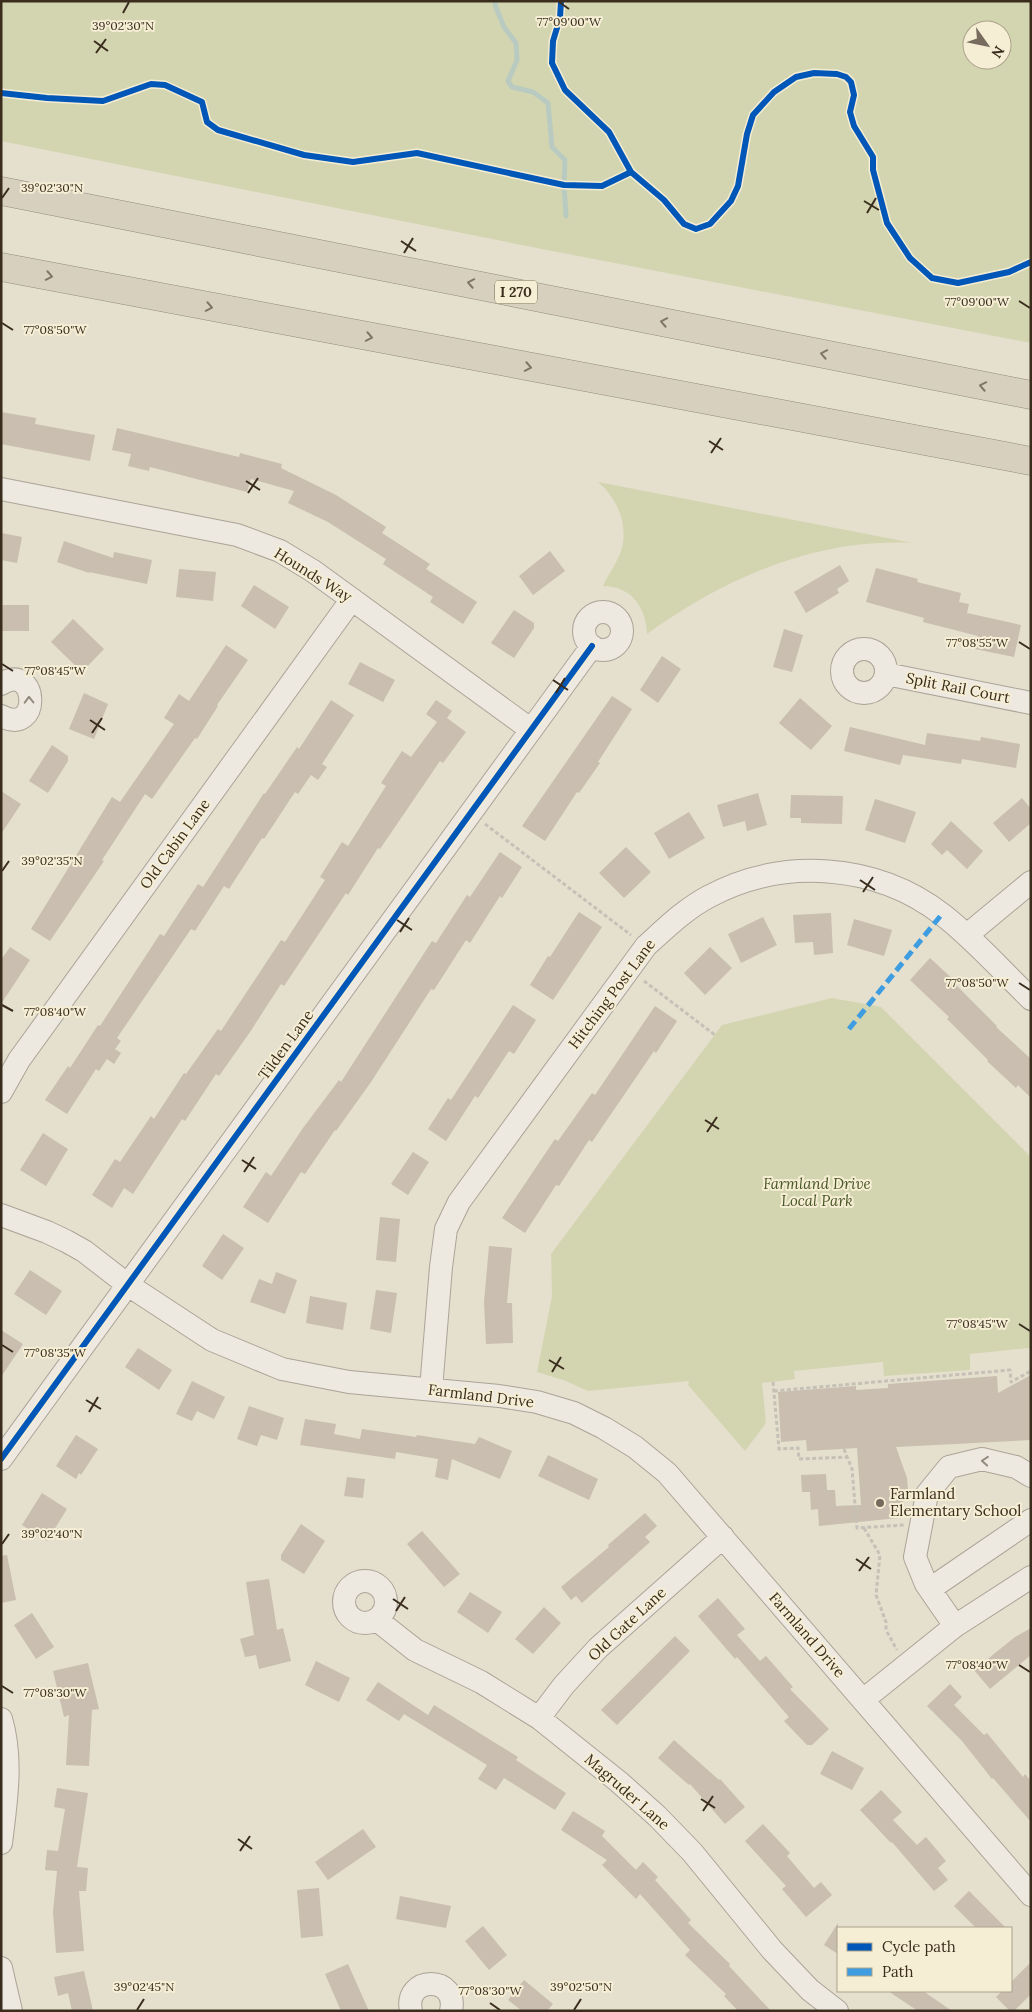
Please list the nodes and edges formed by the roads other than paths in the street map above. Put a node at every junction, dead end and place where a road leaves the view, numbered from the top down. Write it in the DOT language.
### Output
graph roads {
  1 [pos="1,191"];
  2 [pos="1,267"];
  3 [pos="1031,395"];
  4 [pos="1031,461"];
  5 [pos="1,489"];
  6 [pos="352,599"];
  7 [pos="592,646"];
  8 [pos="886,674"];
  9 [pos="1,684"];
  10 [pos="1031,703"];
  11 [pos="1,716"];
  12 [pos="530,729"];
  13 [pos="1031,882"];
  14 [pos="967,935"];
  15 [pos="1031,999"];
  16 [pos="1,1092"];
  17 [pos="1,1215"];
  18 [pos="128,1285"];
  19 [pos="431,1390"];
  20 [pos="1,1459"];
  21 [pos="1031,1476"];
  22 [pos="1031,1520"];
  23 [pos="723,1537"];
  24 [pos="1031,1577"];
  25 [pos="930,1589"];
  26 [pos="377,1620"];
  27 [pos="955,1626"];
  28 [pos="863,1700"];
  29 [pos="1,1718"];
  30 [pos="539,1718"];
  31 [pos="1,1843"];
  32 [pos="1031,1895"];
  33 [pos="2,1979"];
  34 [pos="11,2011"];
  35 [pos="411,2011"];
  36 [pos="451,2011"];
  37 [pos="837,2011"];
  3 -- 1 [label="highway, I 270, one-way"];
  2 -- 4 [label="highway, one-way"];
  5 -- 6 [label="street, Hounds Way"];
  6 -- 12 [label="street, Hounds Way"];
  6 -- 16 [label="street, Old Cabin Lane"];
  7 -- 12 [label="street, Tilden Lane"];
  8 -- 10 [label="street, Split Rail Court"];
  11 -- 9 [label="street, one-way"];
  12 -- 18 [label="street, Tilden Lane"];
  13 -- 14 [label="street"];
  14 -- 15 [label="street, Hitching Post Lane"];
  14 -- 19 [label="street, Hitching Post Lane"];
  17 -- 18 [label="street, Farmland Drive"];
  18 -- 19 [label="street, Farmland Drive"];
  18 -- 20 [label="street, Tilden Lane"];
  19 -- 23 [label="street, Farmland Drive"];
  21 -- 25 [label="street, one-way"];
  22 -- 25 [label="street"];
  23 -- 28 [label="street, Farmland Drive"];
  23 -- 30 [label="street, Old Gate Lane"];
  24 -- 27 [label="street"];
  25 -- 27 [label="street"];
  26 -- 30 [label="street, Magruder Lane"];
  27 -- 28 [label="street"];
  28 -- 32 [label="street, Farmland Drive"];
  29 -- 31 [label="street"];
  30 -- 37 [label="street, Magruder Lane"];
  33 -- 34 [label="street"];
  35 -- 36 [label="street"];
}
